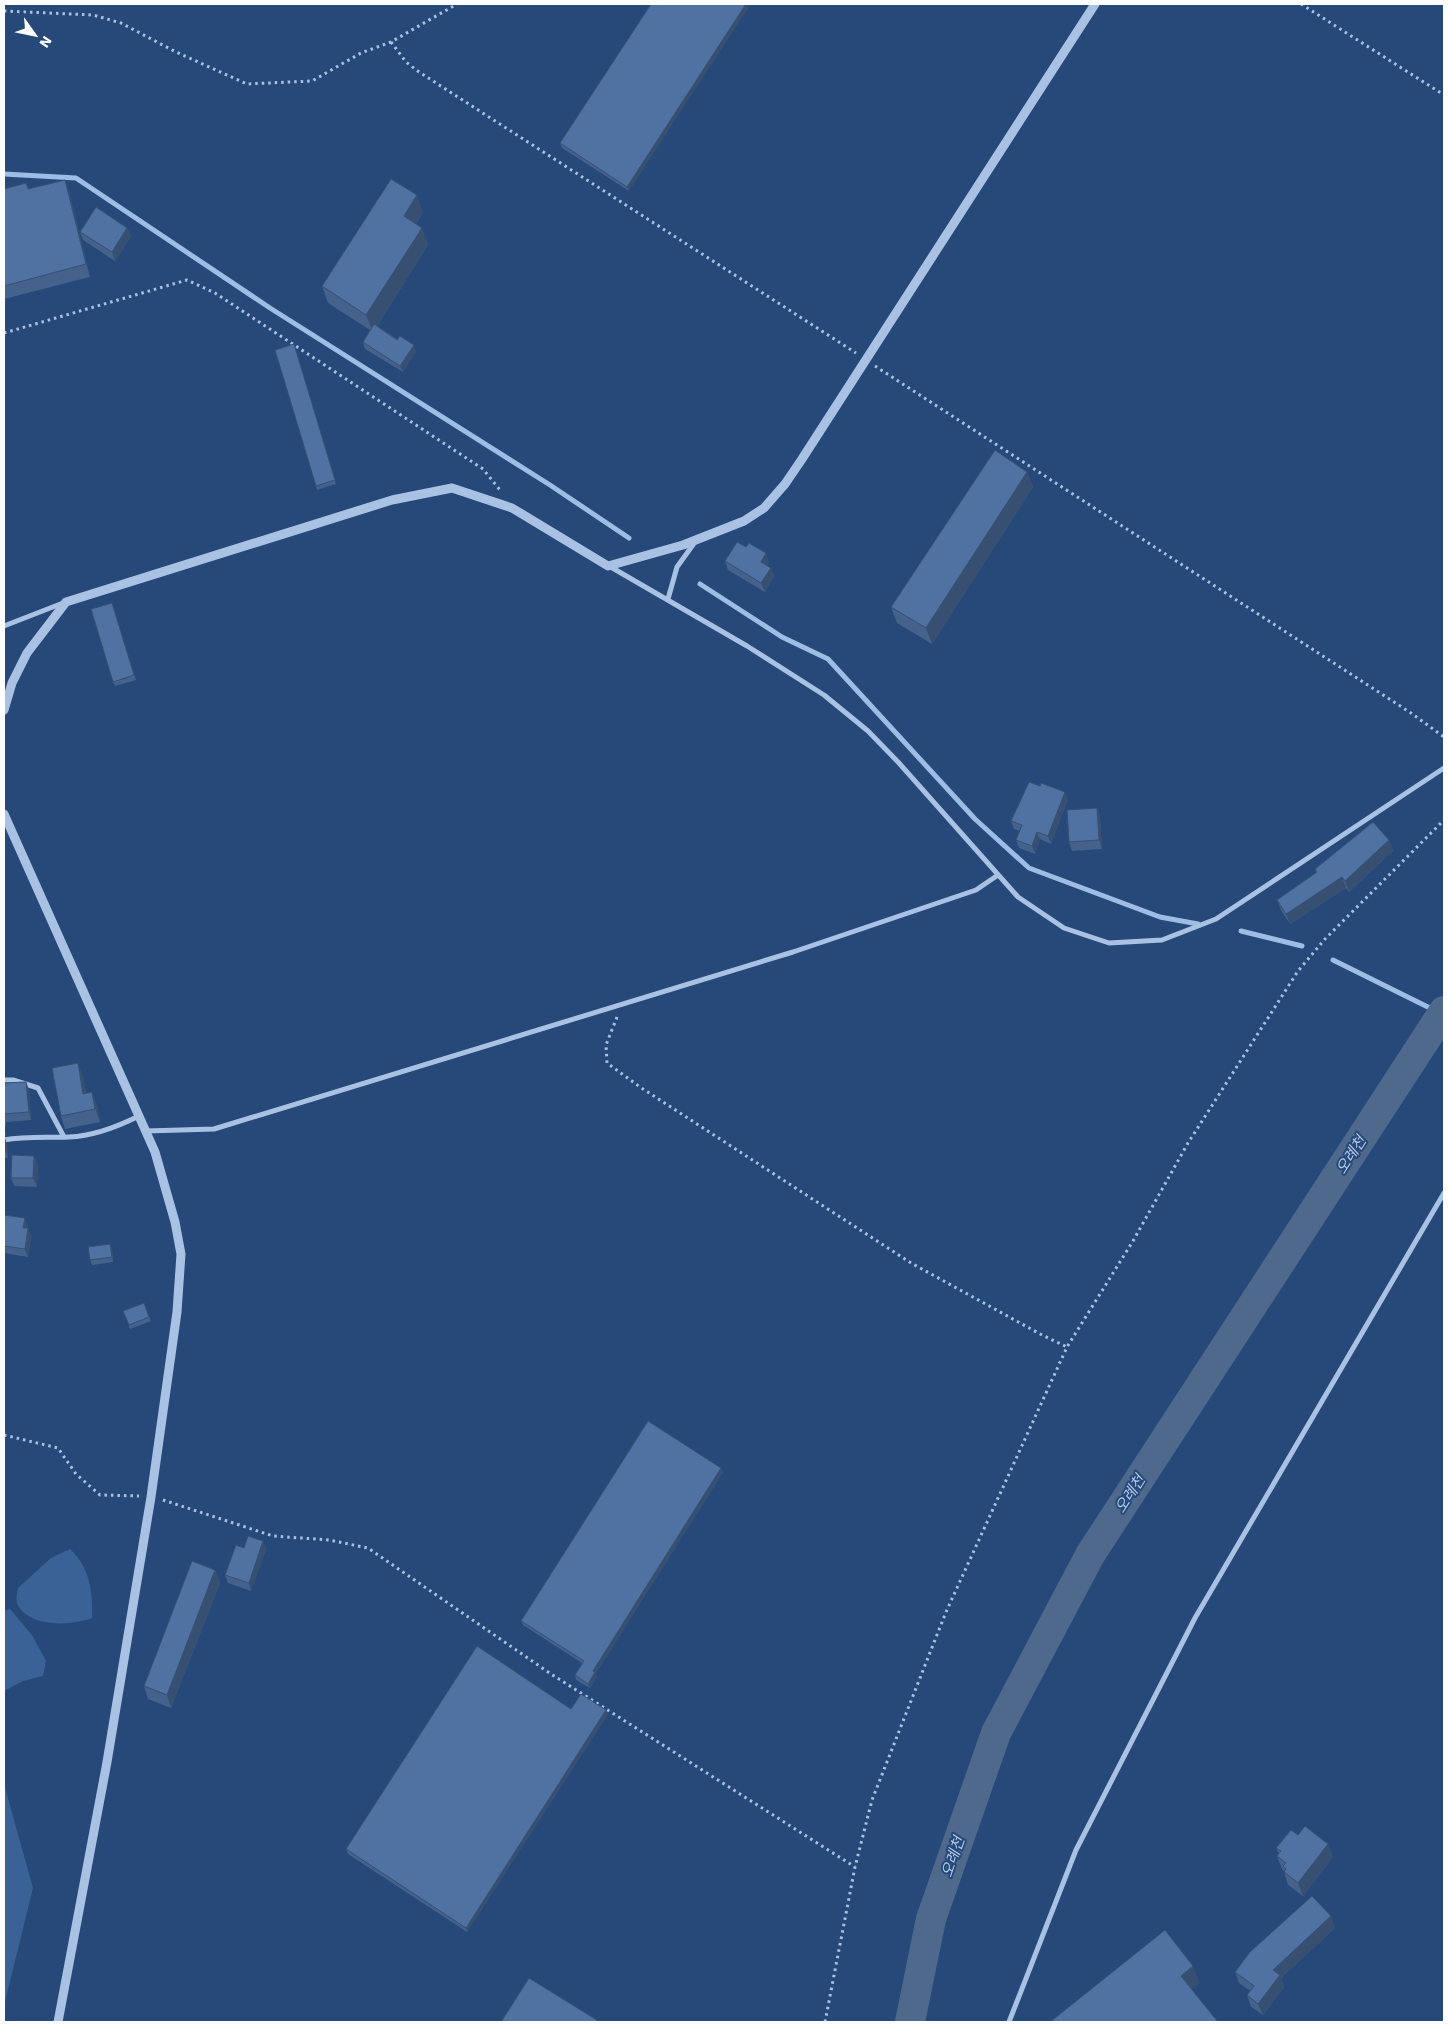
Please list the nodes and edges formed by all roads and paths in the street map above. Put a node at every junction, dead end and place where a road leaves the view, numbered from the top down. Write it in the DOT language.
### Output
graph roads {
  1 [pos="457,4"];
  2 [pos="1095,4"];
  3 [pos="1301,4"];
  4 [pos="4,10"];
  5 [pos="391,42"];
  6 [pos="1444,95"];
  7 [pos="4,333"];
  8 [pos="866,360"];
  9 [pos="501,491"];
  10 [pos="696,540"];
  11 [pos="608,566"];
  12 [pos="668,600"];
  13 [pos="66,602"];
  14 [pos="4,626"];
  15 [pos="4,710"];
  16 [pos="1444,737"];
  17 [pos="1444,768"];
  18 [pos="4,814"];
  19 [pos="1444,820"];
  20 [pos="998,875"];
  21 [pos="626,1003"];
  22 [pos="4,1080"];
  23 [pos="139,1116"];
  24 [pos="146,1131"];
  25 [pos="64,1137"];
  26 [pos="4,1140"];
  27 [pos="1444,1193"];
  28 [pos="1067,1347"];
  29 [pos="4,1435"];
  30 [pos="152,1497"];
  31 [pos="855,1867"];
  32 [pos="58,2022"];
  33 [pos="825,2022"];
  34 [pos="1009,2022"];
  1 -- 5 [label="path"];
  2 -- 8 [label="street"];
  3 -- 6 [label="path"];
  4 -- 5 [label="path"];
  5 -- 8 [label="path"];
  7 -- 9 [label="path"];
  8 -- 10 [label="street"];
  8 -- 16 [label="path"];
  10 -- 11 [label="street"];
  10 -- 12 [label="street"];
  11 -- 12 [label="street"];
  11 -- 13 [label="street"];
  12 -- 20 [label="street"];
  13 -- 14 [label="street"];
  13 -- 15 [label="street"];
  17 -- 20 [label="street"];
  18 -- 23 [label="street"];
  19 -- 28 [label="path"];
  20 -- 21 [label="street"];
  21 -- 24 [label="street"];
  21 -- 28 [label="path"];
  22 -- 25 [label="street"];
  23 -- 24 [label="street"];
  23 -- 25 [label="street"];
  24 -- 30 [label="street"];
  25 -- 26 [label="street"];
  27 -- 34 [label="street"];
  28 -- 31 [label="path"];
  29 -- 30 [label="path"];
  30 -- 31 [label="path"];
  30 -- 32 [label="street"];
  31 -- 33 [label="path"];
}
